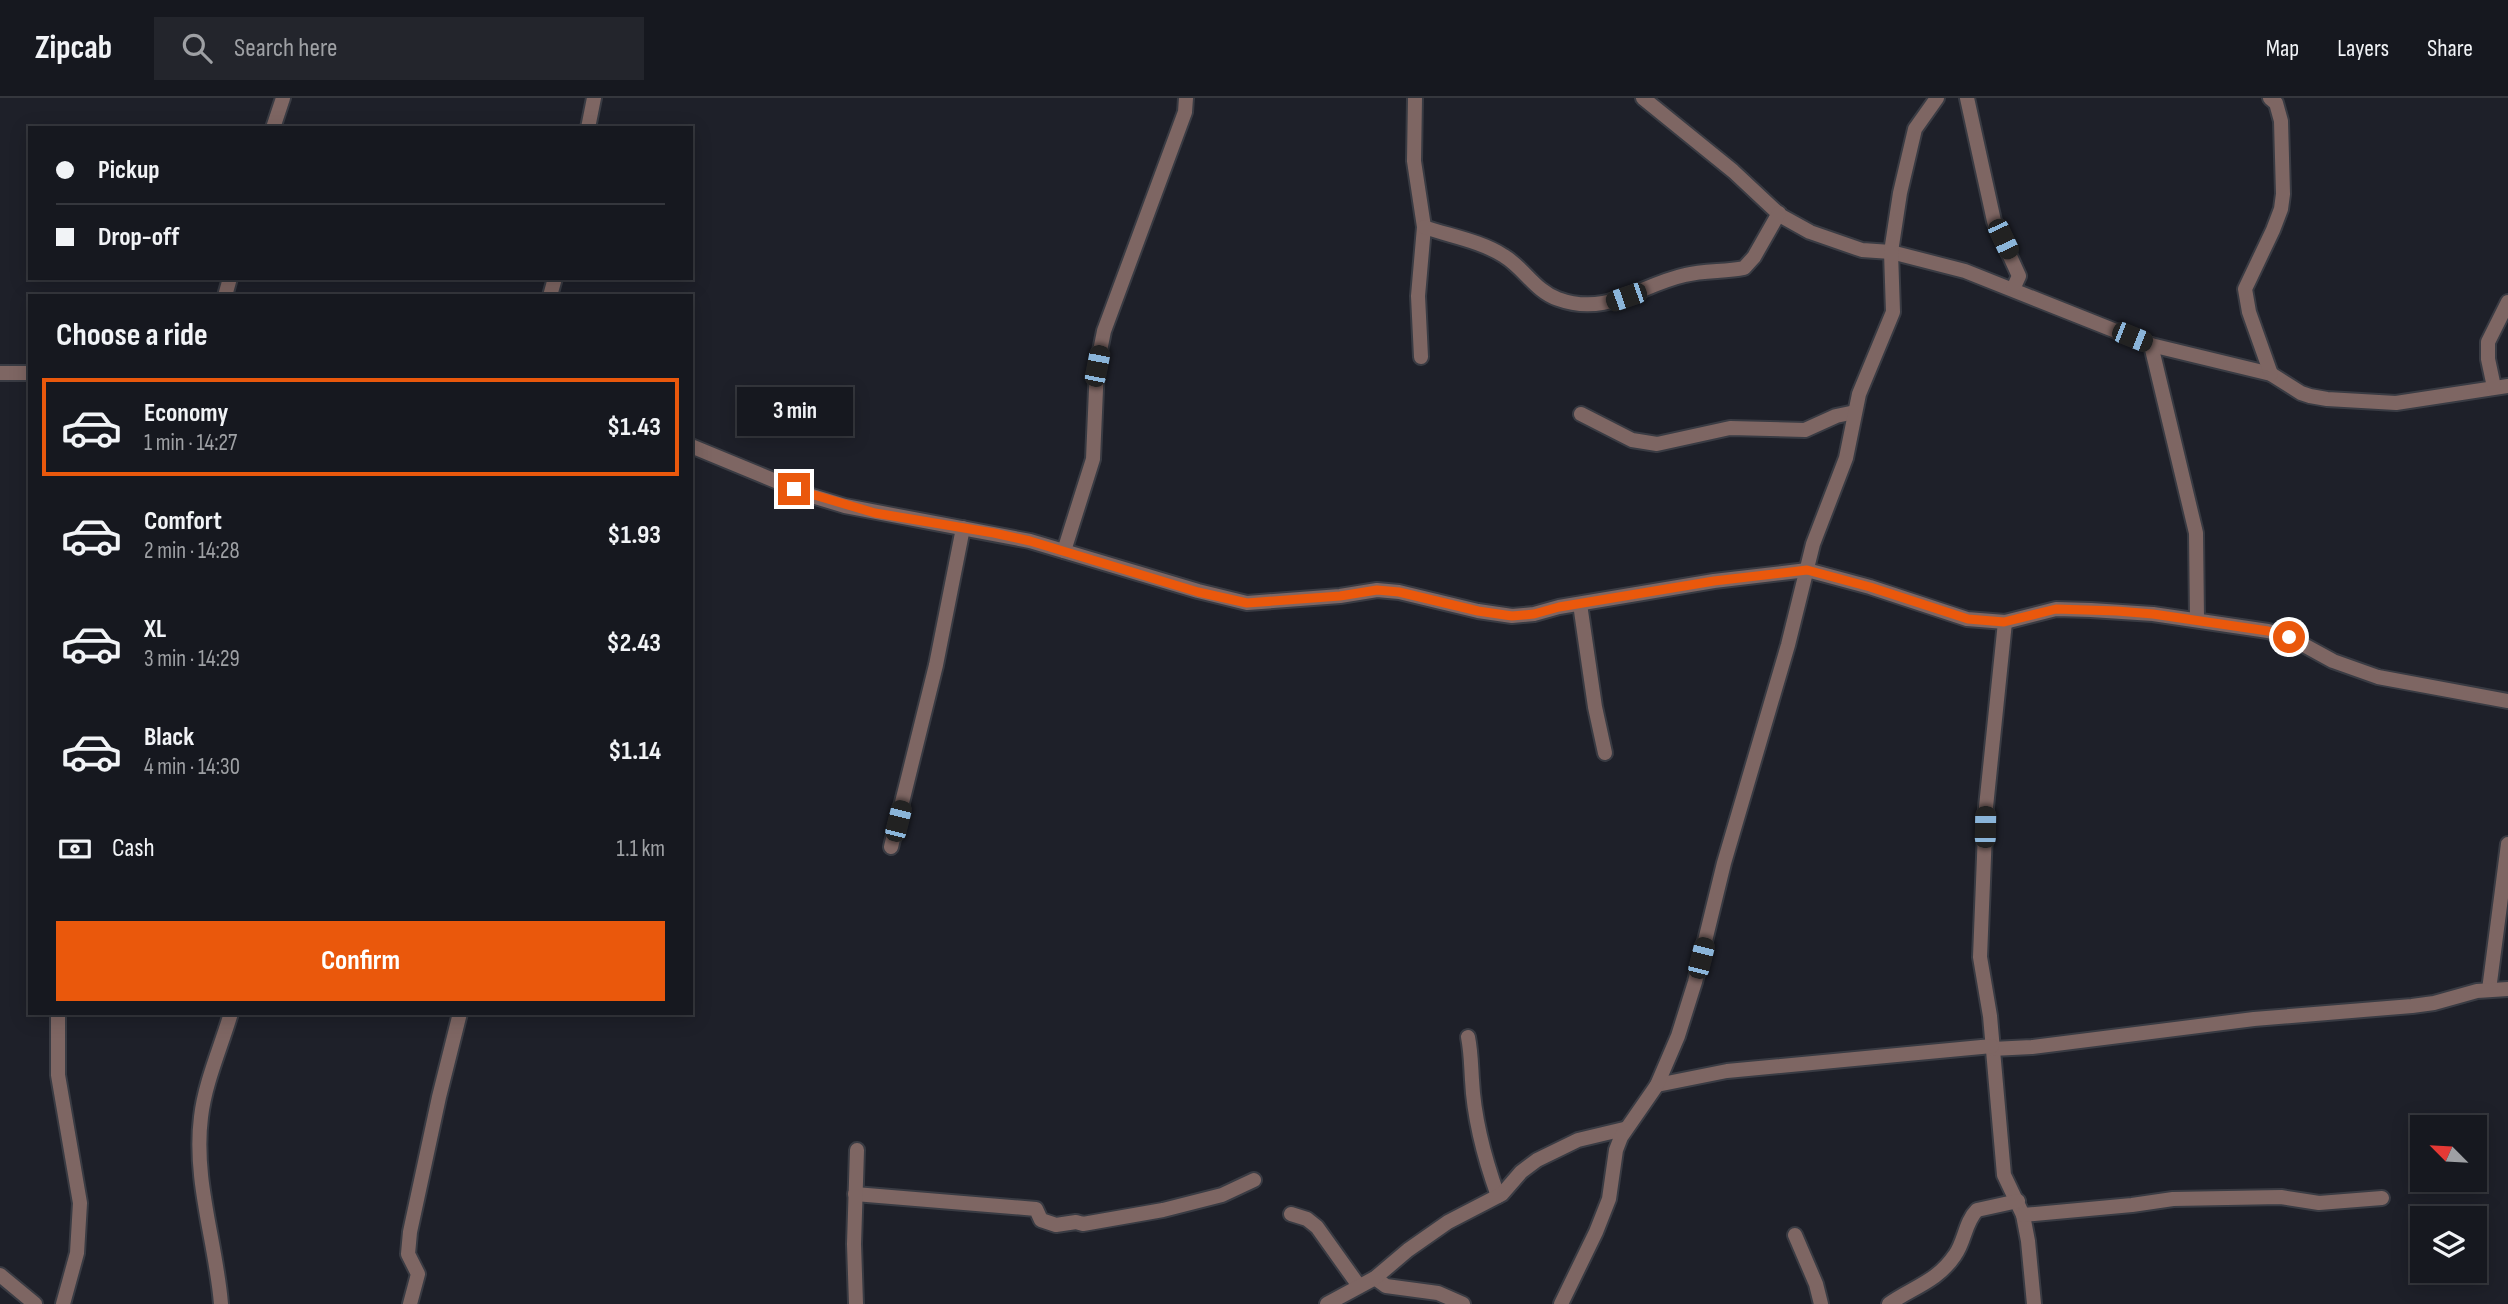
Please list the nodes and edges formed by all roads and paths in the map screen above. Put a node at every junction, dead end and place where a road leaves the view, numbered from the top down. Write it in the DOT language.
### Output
graph roads {
  1 [pos="283,98"];
  2 [pos="594,98"];
  3 [pos="1186,98"];
  4 [pos="1415,98"];
  5 [pos="1643,98"];
  6 [pos="1937,98"];
  7 [pos="1967,98"];
  8 [pos="2270,98"];
  9 [pos="274,126"];
  10 [pos="588,126"];
  11 [pos="1779,213"];
  12 [pos="1424,227"];
  13 [pos="1891,252"];
  14 [pos="2013,289"];
  15 [pos="2508,302"];
  16 [pos="2151,345"];
  17 [pos="1421,356"];
  18 [pos="0,373"];
  19 [pos="28,373"];
  20 [pos="2271,374"];
  21 [pos="2501,386"];
  22 [pos="1854,412"];
  23 [pos="1581,414"];
  24 [pos="693,447"];
  25 [pos="963,527"];
  26 [pos="1064,551"];
  27 [pos="1807,570"];
  28 [pos="1580,604"];
  29 [pos="2197,620"];
  30 [pos="2004,622"];
  31 [pos="2508,702"];
  32 [pos="1605,753"];
  33 [pos="2508,844"];
  34 [pos="891,847"];
  35 [pos="2489,989"];
  36 [pos="2508,989"];
  37 [pos="58,1015"];
  38 [pos="230,1015"];
  39 [pos="460,1015"];
  40 [pos="1468,1037"];
  41 [pos="1992,1047"];
  42 [pos="1657,1085"];
  43 [pos="1624,1129"];
  44 [pos="857,1150"];
  45 [pos="1254,1180"];
  46 [pos="855,1194"];
  47 [pos="1498,1196"];
  48 [pos="2382,1198"];
  49 [pos="2020,1208"];
  50 [pos="1291,1214"];
  51 [pos="1795,1236"];
  52 [pos="0,1275"];
  53 [pos="1375,1278"];
  54 [pos="1359,1286"];
  55 [pos="35,1304"];
  56 [pos="63,1304"];
  57 [pos="221,1304"];
  58 [pos="410,1304"];
  59 [pos="856,1304"];
  60 [pos="1327,1304"];
  61 [pos="1463,1304"];
  62 [pos="1561,1304"];
  63 [pos="1821,1304"];
  64 [pos="1889,1304"];
  65 [pos="2034,1304"];
  1 -- 9 [label="street"];
  2 -- 10 [label="street"];
  3 -- 26 [label="street"];
  4 -- 12 [label="street"];
  5 -- 11 [label="street"];
  6 -- 13 [label="street"];
  7 -- 14 [label="street"];
  8 -- 20 [label="street"];
  11 -- 12 [label="street"];
  11 -- 13 [label="street"];
  12 -- 17 [label="street"];
  13 -- 14 [label="street"];
  13 -- 22 [label="street"];
  14 -- 16 [label="street"];
  15 -- 21 [label="street"];
  16 -- 20 [label="street"];
  16 -- 29 [label="street"];
  18 -- 19 [label="street"];
  20 -- 21 [label="street"];
  22 -- 23 [label="street"];
  22 -- 27 [label="street"];
  24 -- 25 [label="street"];
  25 -- 26 [label="street"];
  25 -- 34 [label="street"];
  26 -- 28 [label="street"];
  27 -- 28 [label="street"];
  27 -- 30 [label="street"];
  27 -- 42 [label="street"];
  28 -- 32 [label="street"];
  29 -- 30 [label="street"];
  29 -- 31 [label="street"];
  30 -- 41 [label="street"];
  33 -- 35 [label="street"];
  35 -- 36 [label="street"];
  35 -- 41 [label="street"];
  37 -- 56 [label="street"];
  38 -- 57 [label="street"];
  39 -- 58 [label="street"];
  40 -- 47 [label="street"];
  41 -- 42 [label="street"];
  41 -- 49 [label="street"];
  42 -- 43 [label="street"];
  43 -- 47 [label="street"];
  43 -- 62 [label="street"];
  44 -- 46 [label="street"];
  45 -- 46 [label="street"];
  46 -- 59 [label="street"];
  47 -- 53 [label="street"];
  48 -- 49 [label="street"];
  49 -- 64 [label="street"];
  49 -- 65 [label="street"];
  50 -- 54 [label="street"];
  51 -- 63 [label="street"];
  52 -- 55 [label="street"];
  53 -- 54 [label="street"];
  53 -- 61 [label="street"];
  54 -- 60 [label="street"];
}
